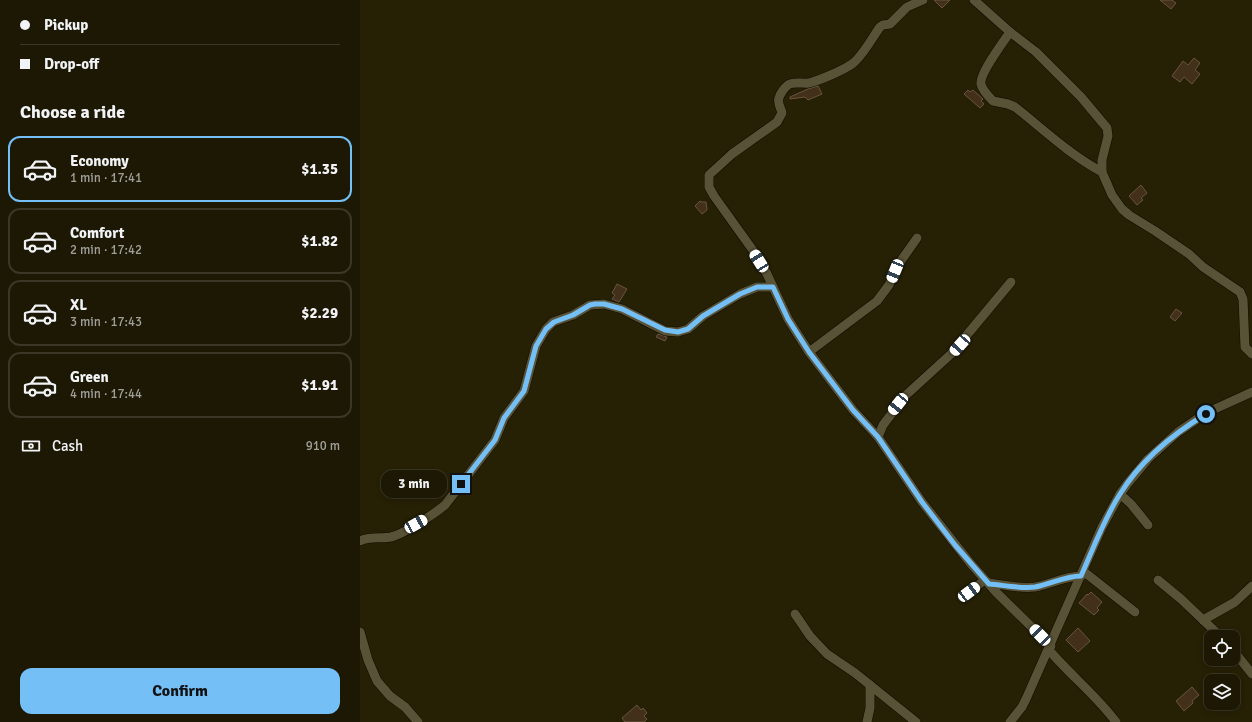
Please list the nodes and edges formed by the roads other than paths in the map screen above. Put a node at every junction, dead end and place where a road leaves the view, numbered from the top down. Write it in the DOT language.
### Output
graph roads {
  1 [pos="923,0"];
  2 [pos="974,0"];
  3 [pos="1010,32"];
  4 [pos="1102,172"];
  5 [pos="917,238"];
  6 [pos="1011,282"];
  7 [pos="773,287"];
  8 [pos="809,352"];
  9 [pos="1252,354"];
  10 [pos="1252,392"];
  11 [pos="878,437"];
  12 [pos="1120,494"];
  13 [pos="1148,525"];
  14 [pos="360,541"];
  15 [pos="1082,574"];
  16 [pos="1158,580"];
  17 [pos="987,582"];
  18 [pos="1252,586"];
  19 [pos="962,597"];
  20 [pos="1135,612"];
  21 [pos="795,614"];
  22 [pos="1203,620"];
  23 [pos="1214,630"];
  24 [pos="360,632"];
  25 [pos="1050,648"];
  26 [pos="1240,659"];
  27 [pos="1252,674"];
  28 [pos="870,685"];
  29 [pos="417,721"];
  30 [pos="867,722"];
  31 [pos="916,722"];
  32 [pos="1010,722"];
  33 [pos="1116,722"];
  1 -- 7 [label="street"];
  2 -- 3 [label="street"];
  3 -- 4 [label="street"];
  3 -- 4 [label="street"];
  4 -- 9 [label="street"];
  5 -- 8 [label="street"];
  6 -- 11 [label="street"];
  7 -- 8 [label="street"];
  7 -- 14 [label="street"];
  8 -- 11 [label="street"];
  10 -- 12 [label="street"];
  11 -- 17 [label="street"];
  12 -- 13 [label="street"];
  12 -- 15 [label="street"];
  15 -- 17 [label="street"];
  15 -- 20 [label="street"];
  15 -- 25 [label="street"];
  16 -- 22 [label="street"];
  17 -- 19 [label="street"];
  17 -- 25 [label="street"];
  18 -- 22 [label="street"];
  21 -- 28 [label="street"];
  22 -- 23 [label="street"];
  24 -- 29 [label="street"];
  25 -- 32 [label="street"];
  25 -- 33 [label="street"];
  26 -- 27 [label="street"];
  28 -- 30 [label="street"];
  28 -- 31 [label="street"];
}
